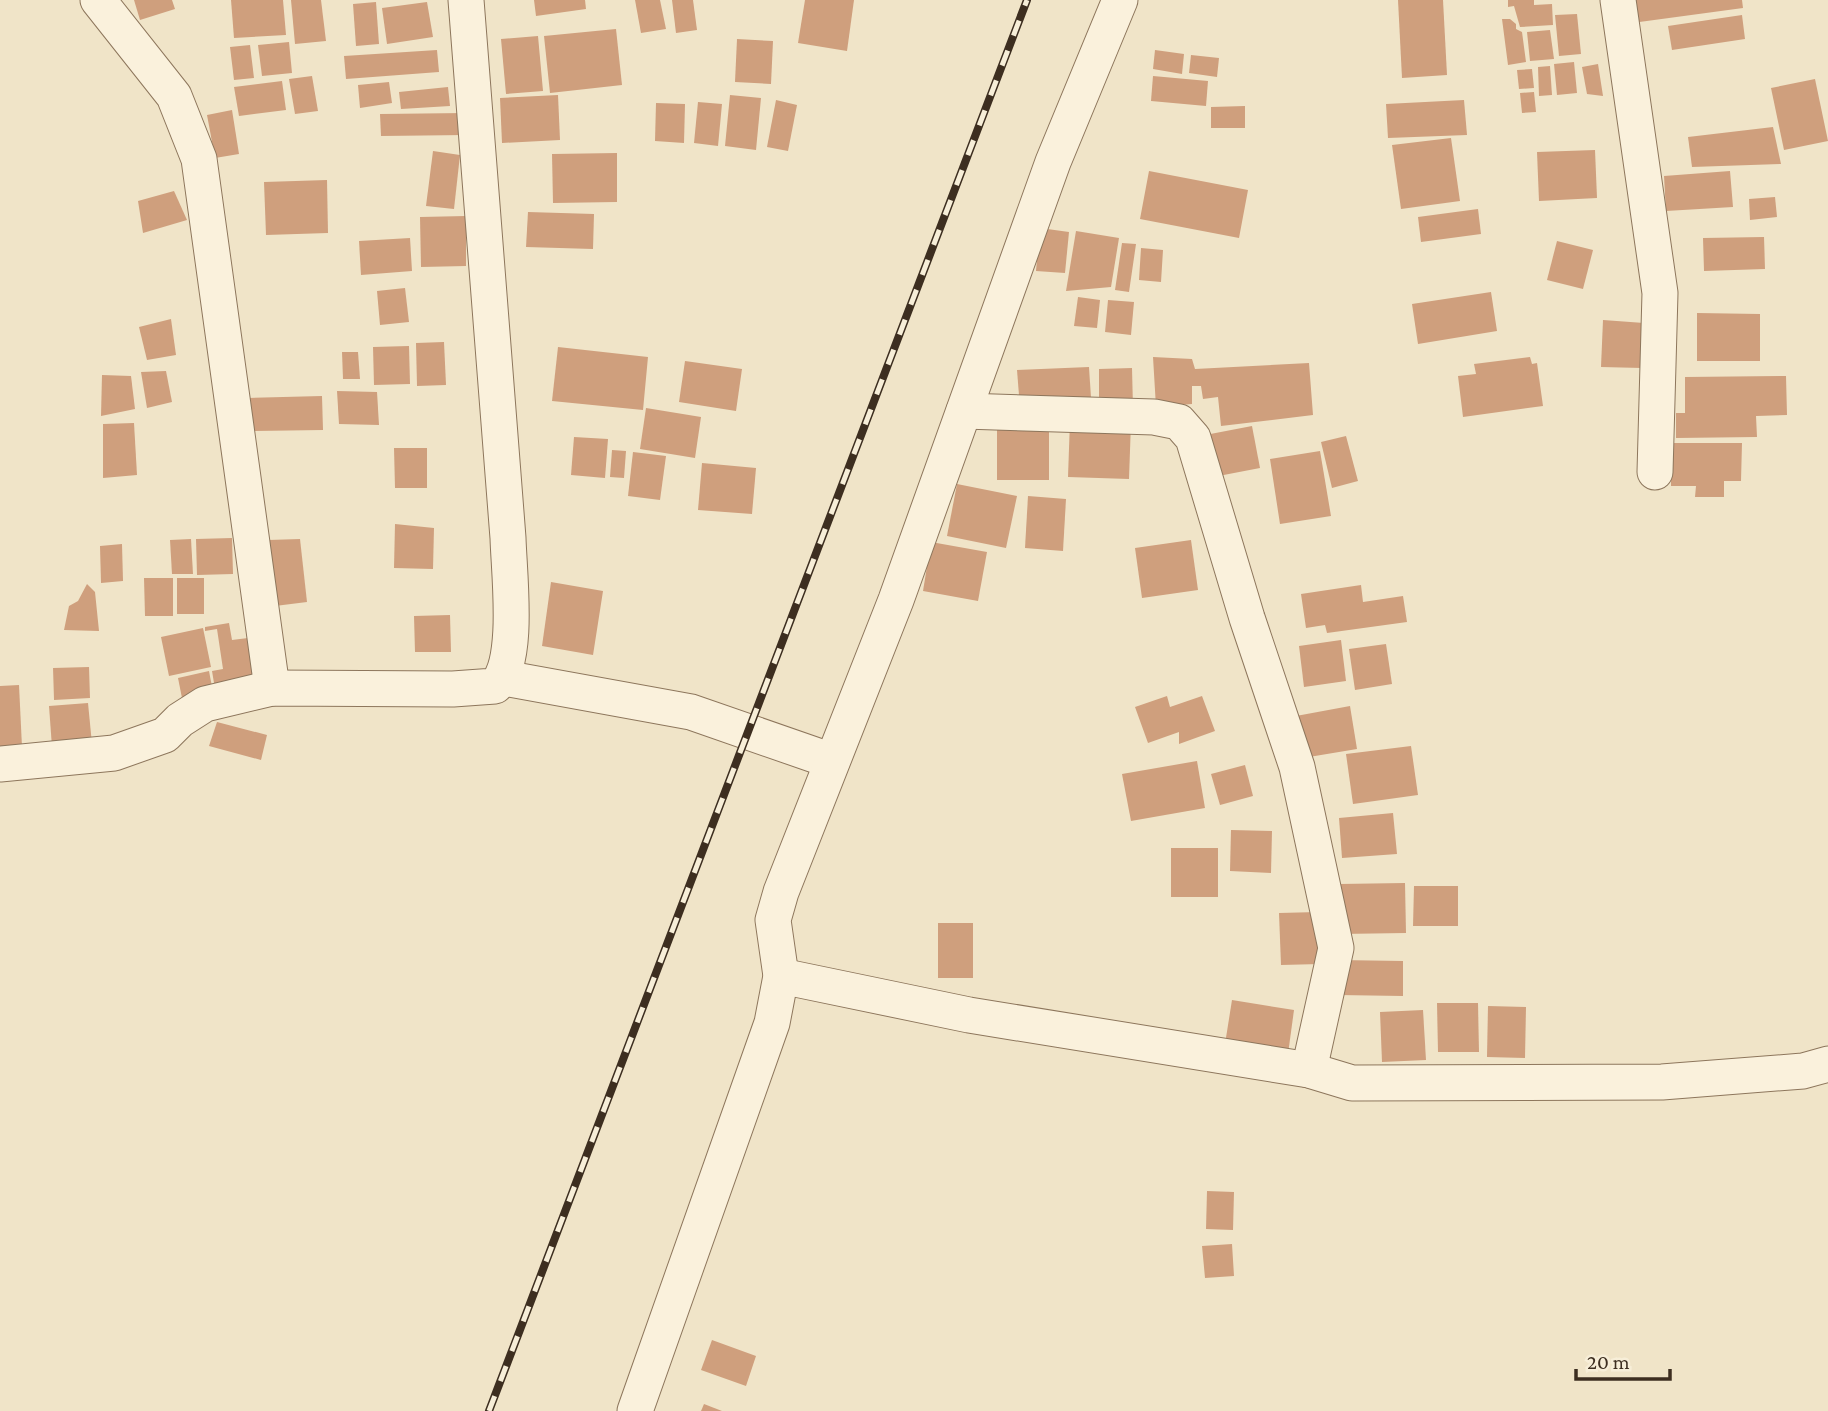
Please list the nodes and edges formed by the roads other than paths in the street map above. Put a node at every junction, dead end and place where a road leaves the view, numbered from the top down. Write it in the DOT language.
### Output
graph roads {
  1 [pos="98,0"];
  2 [pos="466,0"];
  3 [pos="1120,0"];
  4 [pos="1618,0"];
  5 [pos="964,411"];
  6 [pos="1655,472"];
  7 [pos="504,678"];
  8 [pos="272,688"];
  9 [pos="832,761"];
  10 [pos="0,764"];
  11 [pos="781,976"];
  12 [pos="1828,1064"];
  13 [pos="1309,1070"];
  14 [pos="635,1411"];
  1 -- 8 [label="street"];
  2 -- 7 [label="street"];
  3 -- 5 [label="street"];
  4 -- 6 [label="street"];
  5 -- 9 [label="street"];
  5 -- 13 [label="street"];
  7 -- 8 [label="street"];
  7 -- 9 [label="street"];
  8 -- 10 [label="street"];
  9 -- 11 [label="street"];
  11 -- 13 [label="street"];
  11 -- 14 [label="street"];
  12 -- 13 [label="street"];
}
